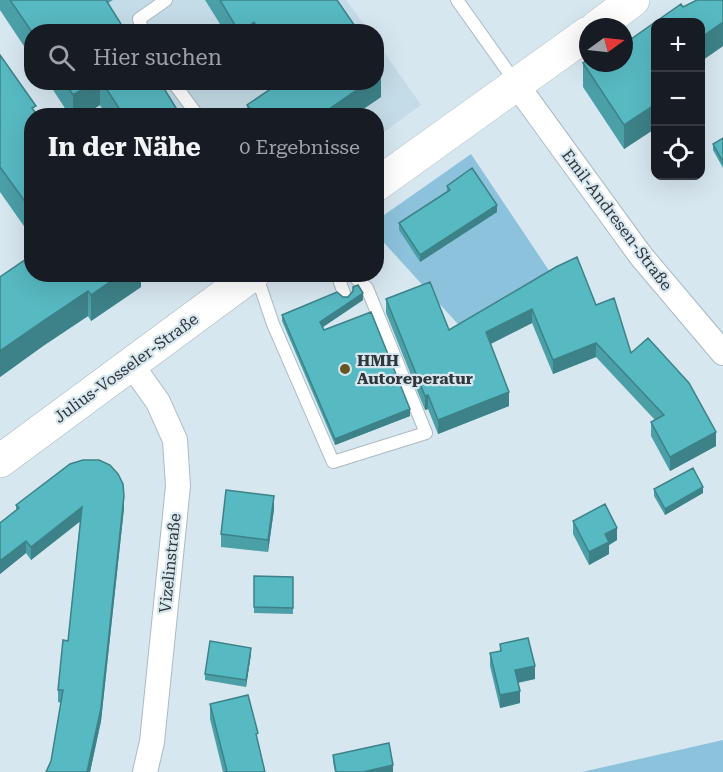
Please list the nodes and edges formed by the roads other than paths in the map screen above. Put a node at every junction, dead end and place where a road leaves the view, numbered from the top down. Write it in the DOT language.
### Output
graph roads {
  1 [pos="166,0"];
  2 [pos="457,0"];
  3 [pos="633,0"];
  4 [pos="609,18"];
  5 [pos="141,24"];
  6 [pos="579,39"];
  7 [pos="516,84"];
  8 [pos="179,90"];
  9 [pos="192,108"];
  10 [pos="384,179"];
  11 [pos="243,282"];
  12 [pos="257,282"];
  13 [pos="341,282"];
  14 [pos="360,282"];
  15 [pos="345,296"];
  16 [pos="723,353"];
  17 [pos="131,364"];
  18 [pos="0,461"];
  19 [pos="145,772"];
  1 -- 5 [label="lane"];
  2 -- 7 [label="lane"];
  3 -- 4 [label="street"];
  6 -- 7 [label="street"];
  7 -- 10 [label="street"];
  7 -- 16 [label="street, Emil-Andresen-Straße"];
  8 -- 9 [label="lane"];
  11 -- 17 [label="street, Julius-Vosseler-Straße"];
  12 -- 14 [label="lane"];
  13 -- 15 [label="lane"];
  17 -- 18 [label="street, Julius-Vosseler-Straße"];
  17 -- 19 [label="street, Vizelinstraße"];
}
